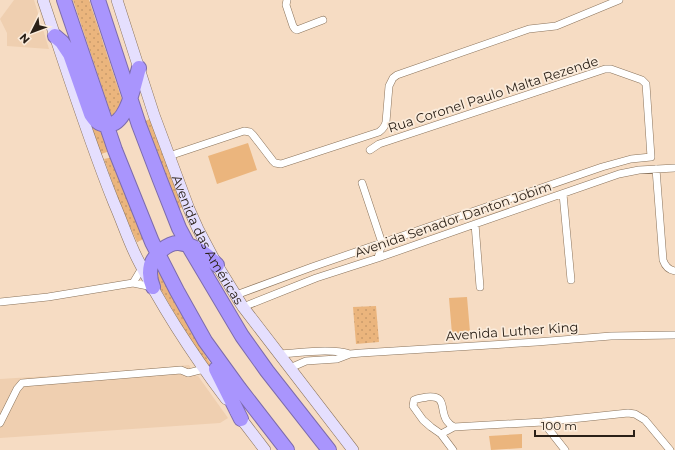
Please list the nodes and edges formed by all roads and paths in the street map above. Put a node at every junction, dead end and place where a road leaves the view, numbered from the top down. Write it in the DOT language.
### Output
graph roads {
  1 [pos="43,0"];
  2 [pos="64,0"];
  3 [pos="98,0"];
  4 [pos="117,0"];
  5 [pos="286,0"];
  6 [pos="619,0"];
  7 [pos="323,20"];
  8 [pos="55,36"];
  9 [pos="139,68"];
  10 [pos="130,98"];
  11 [pos="106,125"];
  12 [pos="370,150"];
  13 [pos="169,156"];
  14 [pos="651,157"];
  15 [pos="602,167"];
  16 [pos="675,168"];
  17 [pos="656,169"];
  18 [pos="606,179"];
  19 [pos="362,184"];
  20 [pos="522,194"];
  21 [pos="563,194"];
  22 [pos="525,207"];
  23 [pos="475,224"];
  24 [pos="382,243"];
  25 [pos="188,246"];
  26 [pos="158,254"];
  27 [pos="378,258"];
  28 [pos="323,264"];
  29 [pos="217,265"];
  30 [pos="142,268"];
  31 [pos="673,271"];
  32 [pos="326,275"];
  33 [pos="571,280"];
  34 [pos="133,283"];
  35 [pos="153,287"];
  36 [pos="256,287"];
  37 [pos="480,287"];
  38 [pos="177,291"];
  39 [pos="236,295"];
  40 [pos="262,299"];
  41 [pos="0,302"];
  42 [pos="243,307"];
  43 [pos="675,335"];
  44 [pos="280,354"];
  45 [pos="350,354"];
  46 [pos="290,368"];
  47 [pos="204,369"];
  48 [pos="241,419"];
  49 [pos="543,422"];
  50 [pos="0,423"];
  51 [pos="454,427"];
  52 [pos="441,434"];
  53 [pos="265,450"];
  54 [pos="287,450"];
  55 [pos="329,450"];
  56 [pos="353,450"];
  57 [pos="453,450"];
  58 [pos="565,450"];
  59 [pos="670,450"];
  1 -- 8 [label="main road"];
  2 -- 11 [label="highway"];
  3 -- 10 [label="highway, Avenida das Américas"];
  4 -- 9 [label="main road, Avenida das Américas"];
  5 -- 7 [label="street"];
  6 -- 13 [label="street"];
  8 -- 11 [label="highway"];
  8 -- 30 [label="main road"];
  9 -- 10 [label="highway"];
  9 -- 13 [label="main road, Avenida das Américas"];
  10 -- 11 [label="highway"];
  10 -- 25 [label="highway, Avenida das Américas"];
  11 -- 26 [label="highway"];
  12 -- 14 [label="street, Rua Coronel Paulo Malta Rezende"];
  13 -- 29 [label="main road, Avenida das Américas"];
  14 -- 15 [label="street, Avenida Senador Danton Jobim"];
  15 -- 18 [label="street"];
  15 -- 20 [label="street, Avenida Senador Danton Jobim"];
  16 -- 17 [label="street, Avenida Senador Danton Jobim"];
  17 -- 18 [label="street, Avenida Senador Danton Jobim"];
  17 -- 31 [label="street"];
  18 -- 21 [label="street, Avenida Senador Danton Jobim"];
  19 -- 24 [label="street"];
  20 -- 22 [label="street"];
  20 -- 24 [label="street, Avenida Senador Danton Jobim"];
  21 -- 22 [label="street, Avenida Senador Danton Jobim"];
  21 -- 33 [label="street"];
  22 -- 23 [label="street, Avenida Senador Danton Jobim"];
  23 -- 27 [label="street, Avenida Senador Danton Jobim"];
  23 -- 37 [label="street"];
  24 -- 27 [label="street"];
  24 -- 28 [label="street, Avenida Senador Danton Jobim"];
  25 -- 26 [label="highway"];
  25 -- 29 [label="highway"];
  25 -- 55 [label="highway, Avenida das Américas"];
  26 -- 35 [label="highway"];
  26 -- 38 [label="highway"];
  27 -- 32 [label="street, Avenida Senador Danton Jobim"];
  28 -- 32 [label="street"];
  28 -- 36 [label="street, Avenida Senador Danton Jobim"];
  29 -- 39 [label="main road, Avenida das Américas"];
  30 -- 34 [label="street"];
  30 -- 35 [label="main road"];
  32 -- 40 [label="street, Avenida Senador Danton Jobim"];
  34 -- 35 [label="street"];
  34 -- 41 [label="street"];
  35 -- 47 [label="main road"];
  36 -- 39 [label="street, Avenida Senador Danton Jobim"];
  36 -- 40 [label="street"];
  38 -- 48 [label="highway"];
  38 -- 54 [label="highway"];
  39 -- 42 [label="main road, Avenida das Américas"];
  40 -- 42 [label="street, Avenida Senador Danton Jobim"];
  42 -- 44 [label="main road, Avenida das Américas"];
  43 -- 45 [label="street, Avenida Luther King"];
  44 -- 45 [label="street, Avenida Luther King"];
  44 -- 46 [label="main road, Avenida das Américas"];
  45 -- 46 [label="street, Avenida Luther King"];
  46 -- 56 [label="main road, Avenida das Américas"];
  47 -- 48 [label="main road"];
  47 -- 50 [label="street"];
  48 -- 53 [label="main road"];
  49 -- 51 [label="street"];
  49 -- 58 [label="street"];
  49 -- 59 [label="street"];
  51 -- 52 [label="street"];
  51 -- 52 [label="street"];
  52 -- 57 [label="street"];
}
